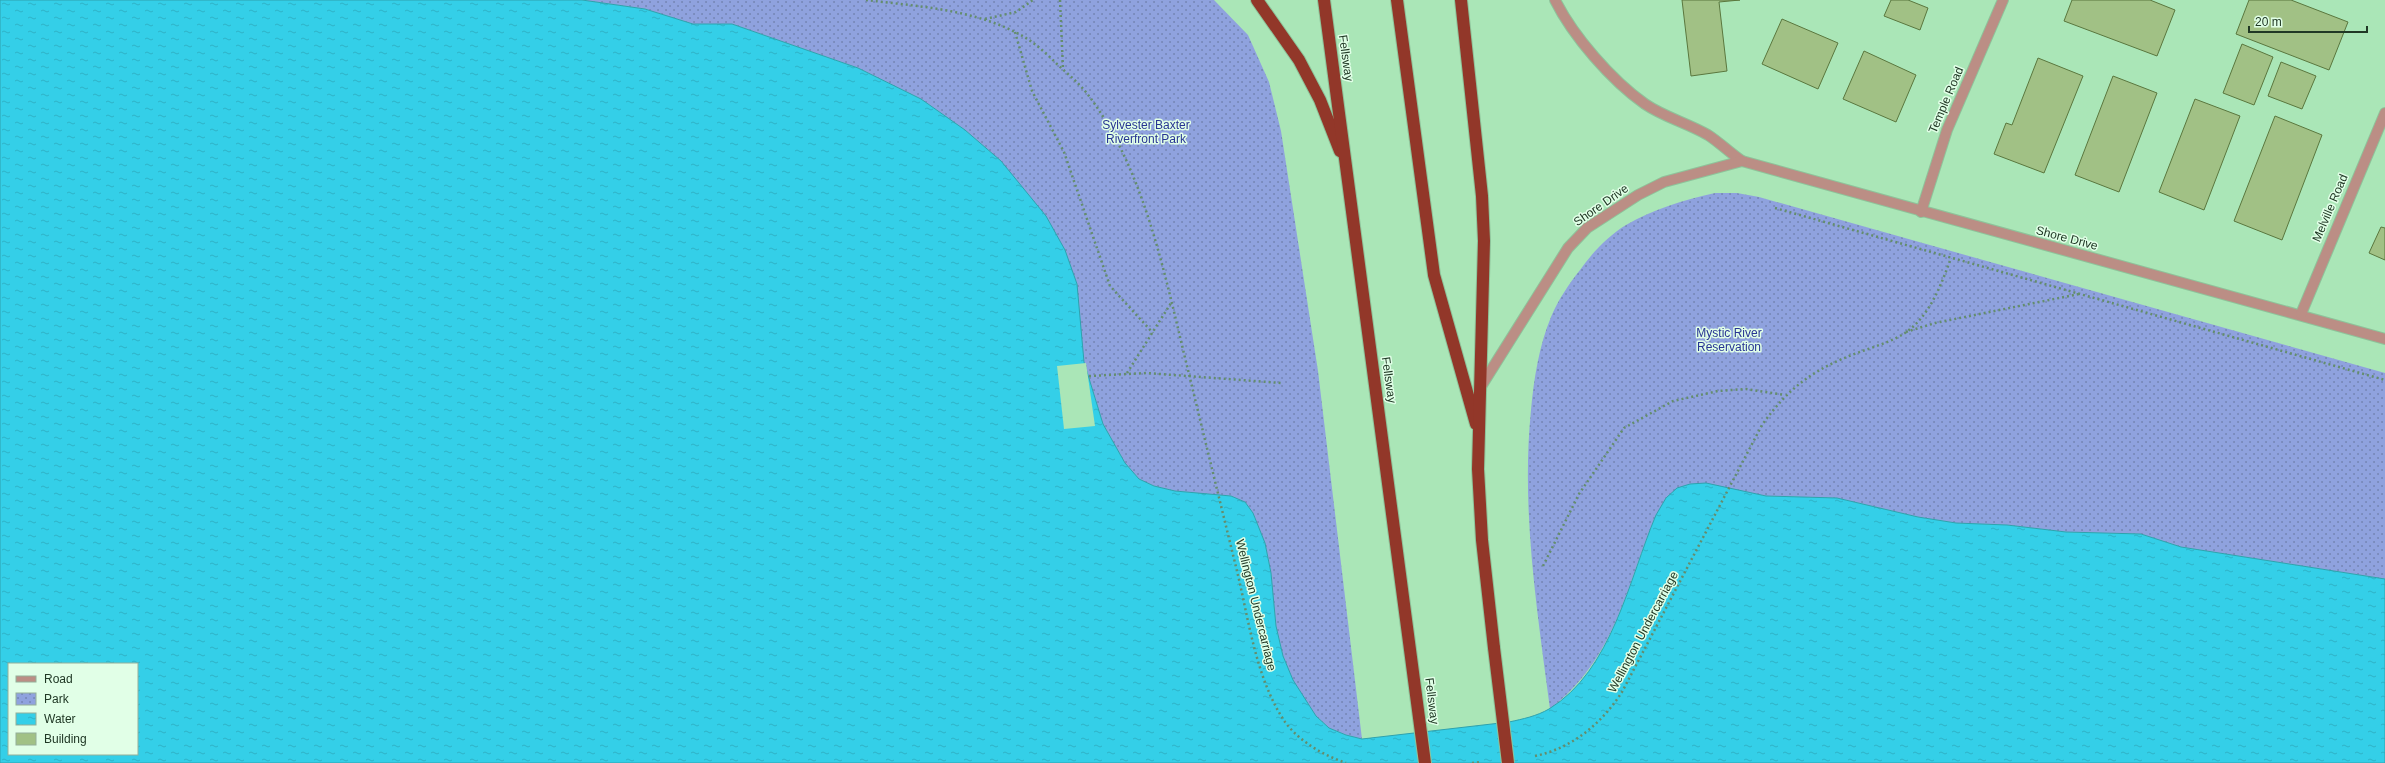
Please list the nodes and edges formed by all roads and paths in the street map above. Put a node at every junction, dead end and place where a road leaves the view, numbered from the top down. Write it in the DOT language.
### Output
graph roads {
  1 [pos="866,0"];
  2 [pos="1033,0"];
  3 [pos="1060,0"];
  4 [pos="1257,0"];
  5 [pos="1324,0"];
  6 [pos="1397,0"];
  7 [pos="1461,0"];
  8 [pos="1555,0"];
  9 [pos="2003,0"];
  10 [pos="985,19"];
  11 [pos="1015,32"];
  12 [pos="1063,69"];
  13 [pos="2385,113"];
  14 [pos="1742,161"];
  15 [pos="1347,169"];
  16 [pos="1775,208"];
  17 [pos="1921,212"];
  18 [pos="1951,258"];
  19 [pos="2079,294"];
  20 [pos="1171,303"];
  21 [pos="2301,314"];
  22 [pos="1153,333"];
  23 [pos="1905,333"];
  24 [pos="2385,339"];
  25 [pos="1127,373"];
  26 [pos="1189,375"];
  27 [pos="1089,376"];
  28 [pos="2385,380"];
  29 [pos="1281,383"];
  30 [pos="1480,388"];
  31 [pos="1785,395"];
  32 [pos="1479,435"];
  33 [pos="1543,566"];
  34 [pos="1530,757"];
  35 [pos="1486,762"];
  36 [pos="1346,763"];
  37 [pos="1425,763"];
  38 [pos="1472,763"];
  39 [pos="1508,763"];
  1 -- 10 [label="path"];
  2 -- 10 [label="path"];
  3 -- 12 [label="path"];
  4 -- 15 [label="highway"];
  5 -- 15 [label="highway, Fellsway"];
  6 -- 32 [label="highway"];
  7 -- 30 [label="highway"];
  8 -- 14 [label="street, Shore Drive"];
  9 -- 17 [label="street, Temple Road"];
  10 -- 11 [label="path, Wellington Undercarriage"];
  11 -- 12 [label="path, Wellington Undercarriage"];
  11 -- 22 [label="path"];
  12 -- 20 [label="path, Wellington Undercarriage"];
  13 -- 21 [label="street, Melville Road"];
  14 -- 17 [label="street, Shore Drive"];
  14 -- 30 [label="street, Shore Drive"];
  15 -- 37 [label="highway, Fellsway"];
  16 -- 18 [label="path"];
  17 -- 21 [label="street, Shore Drive"];
  18 -- 19 [label="path"];
  18 -- 23 [label="path"];
  19 -- 23 [label="path, Wellington Undercarriage"];
  19 -- 28 [label="path"];
  20 -- 22 [label="path"];
  20 -- 26 [label="path, Wellington Undercarriage"];
  21 -- 24 [label="street, Shore Drive"];
  22 -- 25 [label="path"];
  23 -- 31 [label="path, Wellington Undercarriage"];
  25 -- 26 [label="path"];
  25 -- 27 [label="path"];
  26 -- 29 [label="path"];
  26 -- 36 [label="path, Wellington Undercarriage"];
  30 -- 32 [label="highway"];
  31 -- 33 [label="path"];
  31 -- 34 [label="path, Wellington Undercarriage"];
  32 -- 39 [label="highway, bridge"];
  35 -- 38 [label="path"];
}
